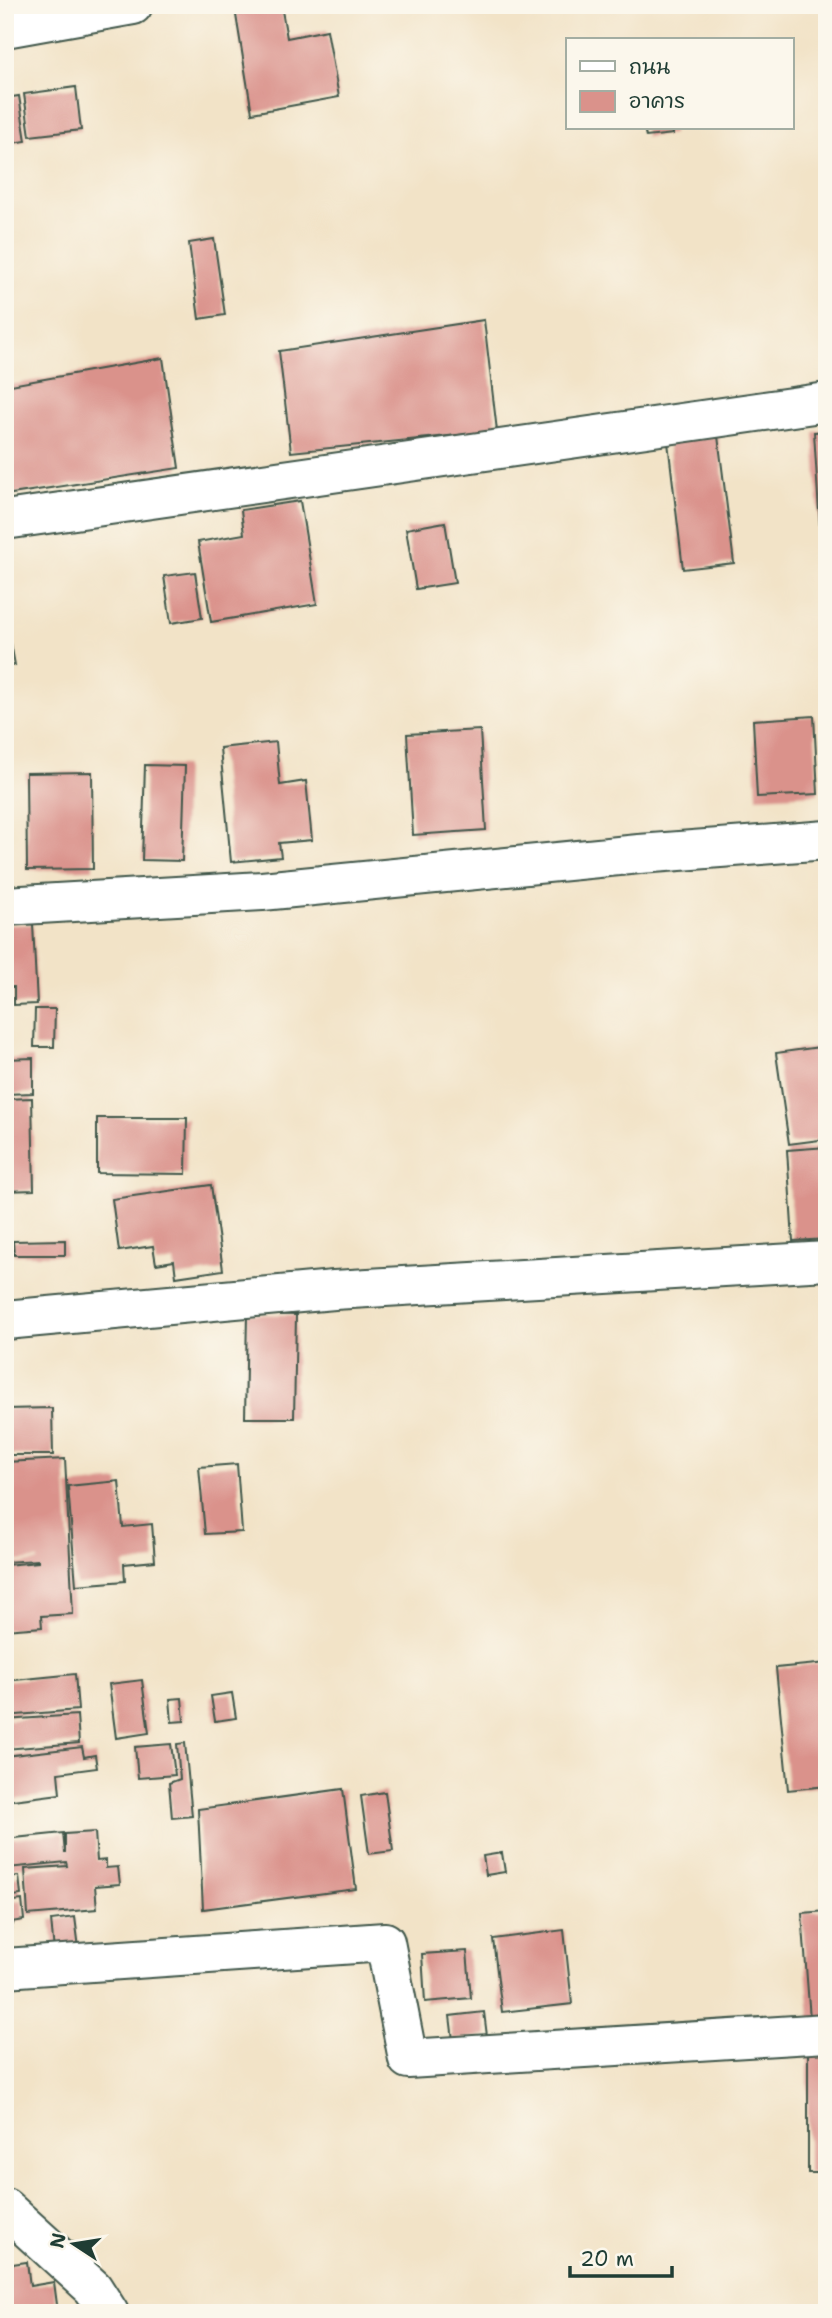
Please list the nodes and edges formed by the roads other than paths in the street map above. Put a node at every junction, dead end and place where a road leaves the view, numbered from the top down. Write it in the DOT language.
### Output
graph roads {
  1 [pos="133,5"];
  2 [pos="5,28"];
  3 [pos="827,402"];
  4 [pos="5,520"];
  5 [pos="827,840"];
  6 [pos="5,906"];
  7 [pos="827,1261"];
  8 [pos="5,1320"];
  9 [pos="5,1968"];
  10 [pos="827,2033"];
  11 [pos="5,2208"];
  12 [pos="109,2313"];
  1 -- 2 [label="street"];
  3 -- 4 [label="street"];
  5 -- 6 [label="street"];
  7 -- 8 [label="street"];
  9 -- 10 [label="street"];
  11 -- 12 [label="street"];
}
